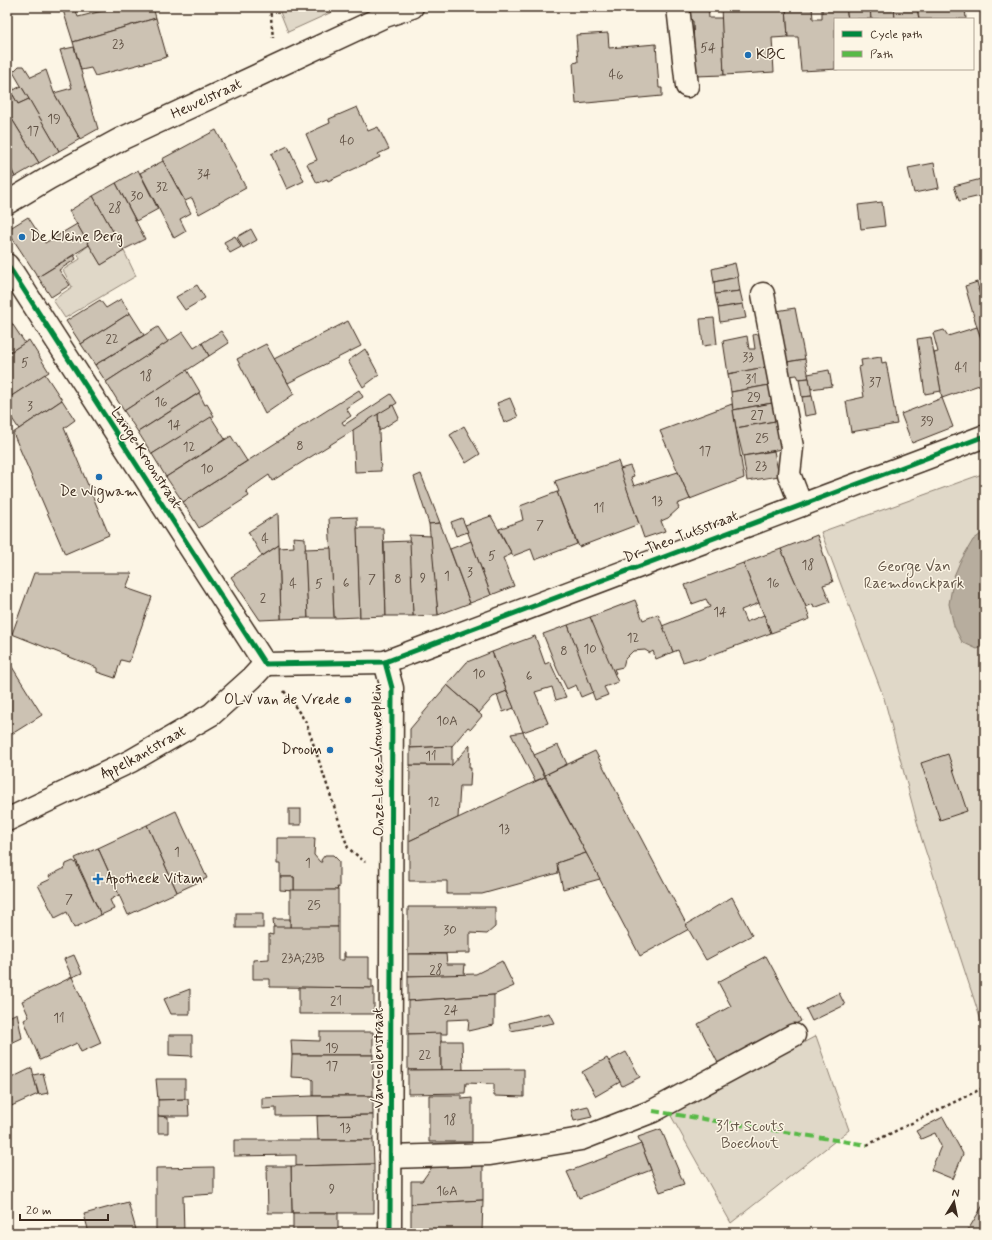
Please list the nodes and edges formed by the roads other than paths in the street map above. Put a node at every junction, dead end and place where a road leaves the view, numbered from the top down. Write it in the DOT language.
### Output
graph roads {
  1 [pos="412,7"];
  2 [pos="678,7"];
  3 [pos="687,86"];
  4 [pos="7,203"];
  5 [pos="7,265"];
  6 [pos="763,294"];
  7 [pos="985,436"];
  8 [pos="801,505"];
  9 [pos="385,662"];
  10 [pos="265,664"];
  11 [pos="7,820"];
  12 [pos="392,882"];
  13 [pos="794,1035"];
  14 [pos="390,1157"];
  15 [pos="390,1233"];
  1 -- 4 [label="street, Heuvelstraat"];
  2 -- 3 [label="street"];
  5 -- 10 [label="street, Lange Kroonstraat"];
  6 -- 8 [label="street"];
  7 -- 8 [label="street, Dr. Theo Tutsstraat"];
  8 -- 9 [label="street, Dr. Theo Tutsstraat"];
  9 -- 10 [label="street, Onze-Lieve-Vrouweplein"];
  9 -- 12 [label="street, Onze-Lieve-Vrouweplein"];
  10 -- 11 [label="street, Appelkantstraat"];
  12 -- 14 [label="street, Van Colenstraat"];
  13 -- 14 [label="street"];
  14 -- 15 [label="street, Van Colenstraat"];
}
